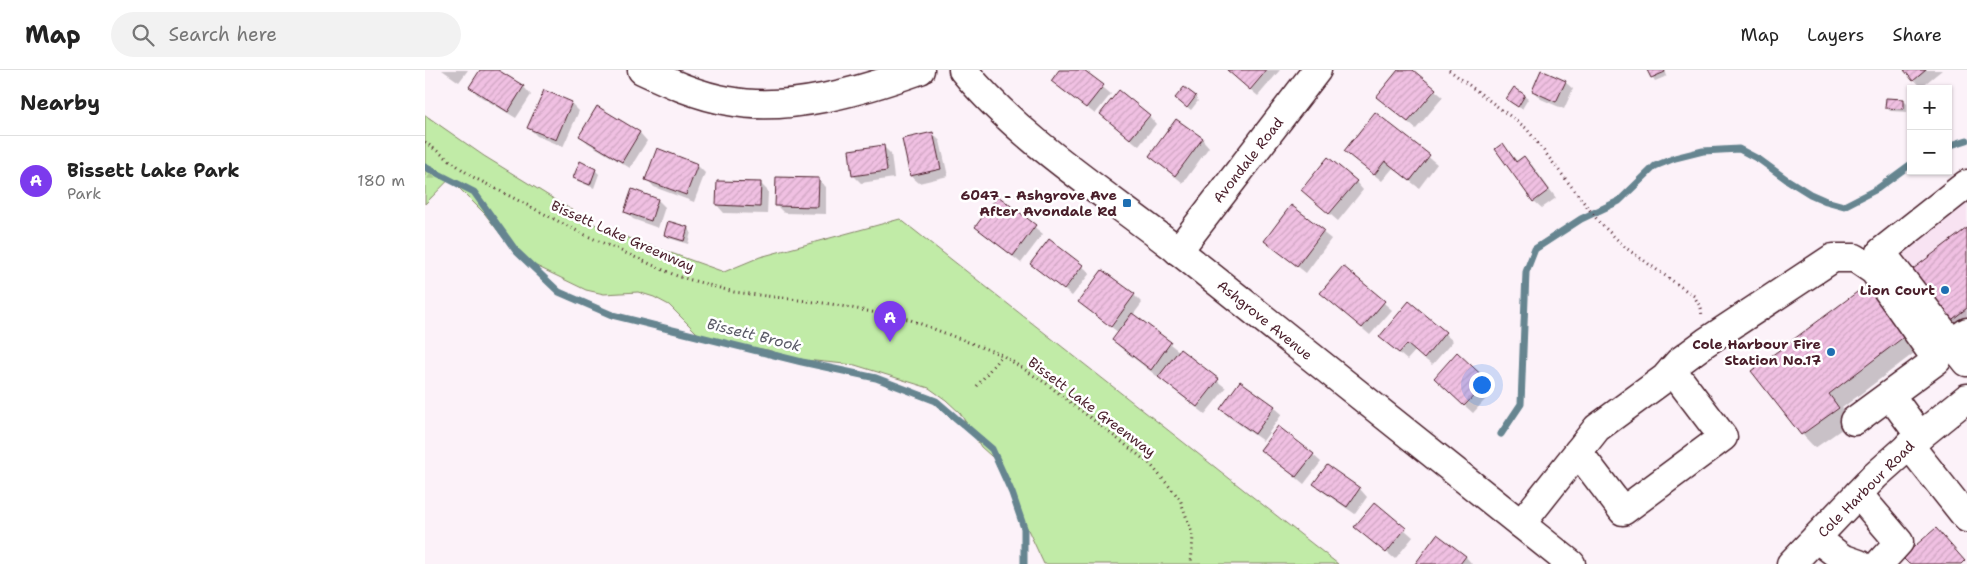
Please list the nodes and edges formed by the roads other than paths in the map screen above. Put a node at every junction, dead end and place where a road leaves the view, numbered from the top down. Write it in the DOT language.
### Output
graph roads {
  1 [pos="643,70"];
  2 [pos="920,70"];
  3 [pos="963,70"];
  4 [pos="1317,70"];
  5 [pos="1967,184"];
  6 [pos="1178,251"];
  7 [pos="1962,346"];
  8 [pos="1672,370"];
  9 [pos="1890,395"];
  10 [pos="1967,398"];
  11 [pos="1854,422"];
  12 [pos="1915,441"];
  13 [pos="1578,452"];
  14 [pos="1858,494"];
  15 [pos="1967,518"];
  16 [pos="1521,524"];
  17 [pos="1816,538"];
  18 [pos="1571,564"];
  19 [pos="1791,564"];
  20 [pos="1859,564"];
  21 [pos="1879,564"];
  1 -- 2 [label="street"];
  3 -- 6 [label="street, Ashgrove Avenue"];
  4 -- 6 [label="street, Avondale Road"];
  5 -- 7 [label="street"];
  6 -- 16 [label="street, Ashgrove Avenue"];
  8 -- 9 [label="street"];
  8 -- 13 [label="street"];
  8 -- 13 [label="street"];
  9 -- 11 [label="street"];
  9 -- 12 [label="street"];
  10 -- 12 [label="street, Cole Harbour Road"];
  12 -- 14 [label="street, Cole Harbour Road"];
  12 -- 15 [label="street"];
  13 -- 16 [label="street"];
  14 -- 17 [label="street, Cole Harbour Road"];
  14 -- 21 [label="street"];
  16 -- 18 [label="street, Ashgrove Avenue"];
  17 -- 19 [label="street, Cole Harbour Road"];
  17 -- 20 [label="street"];
}
